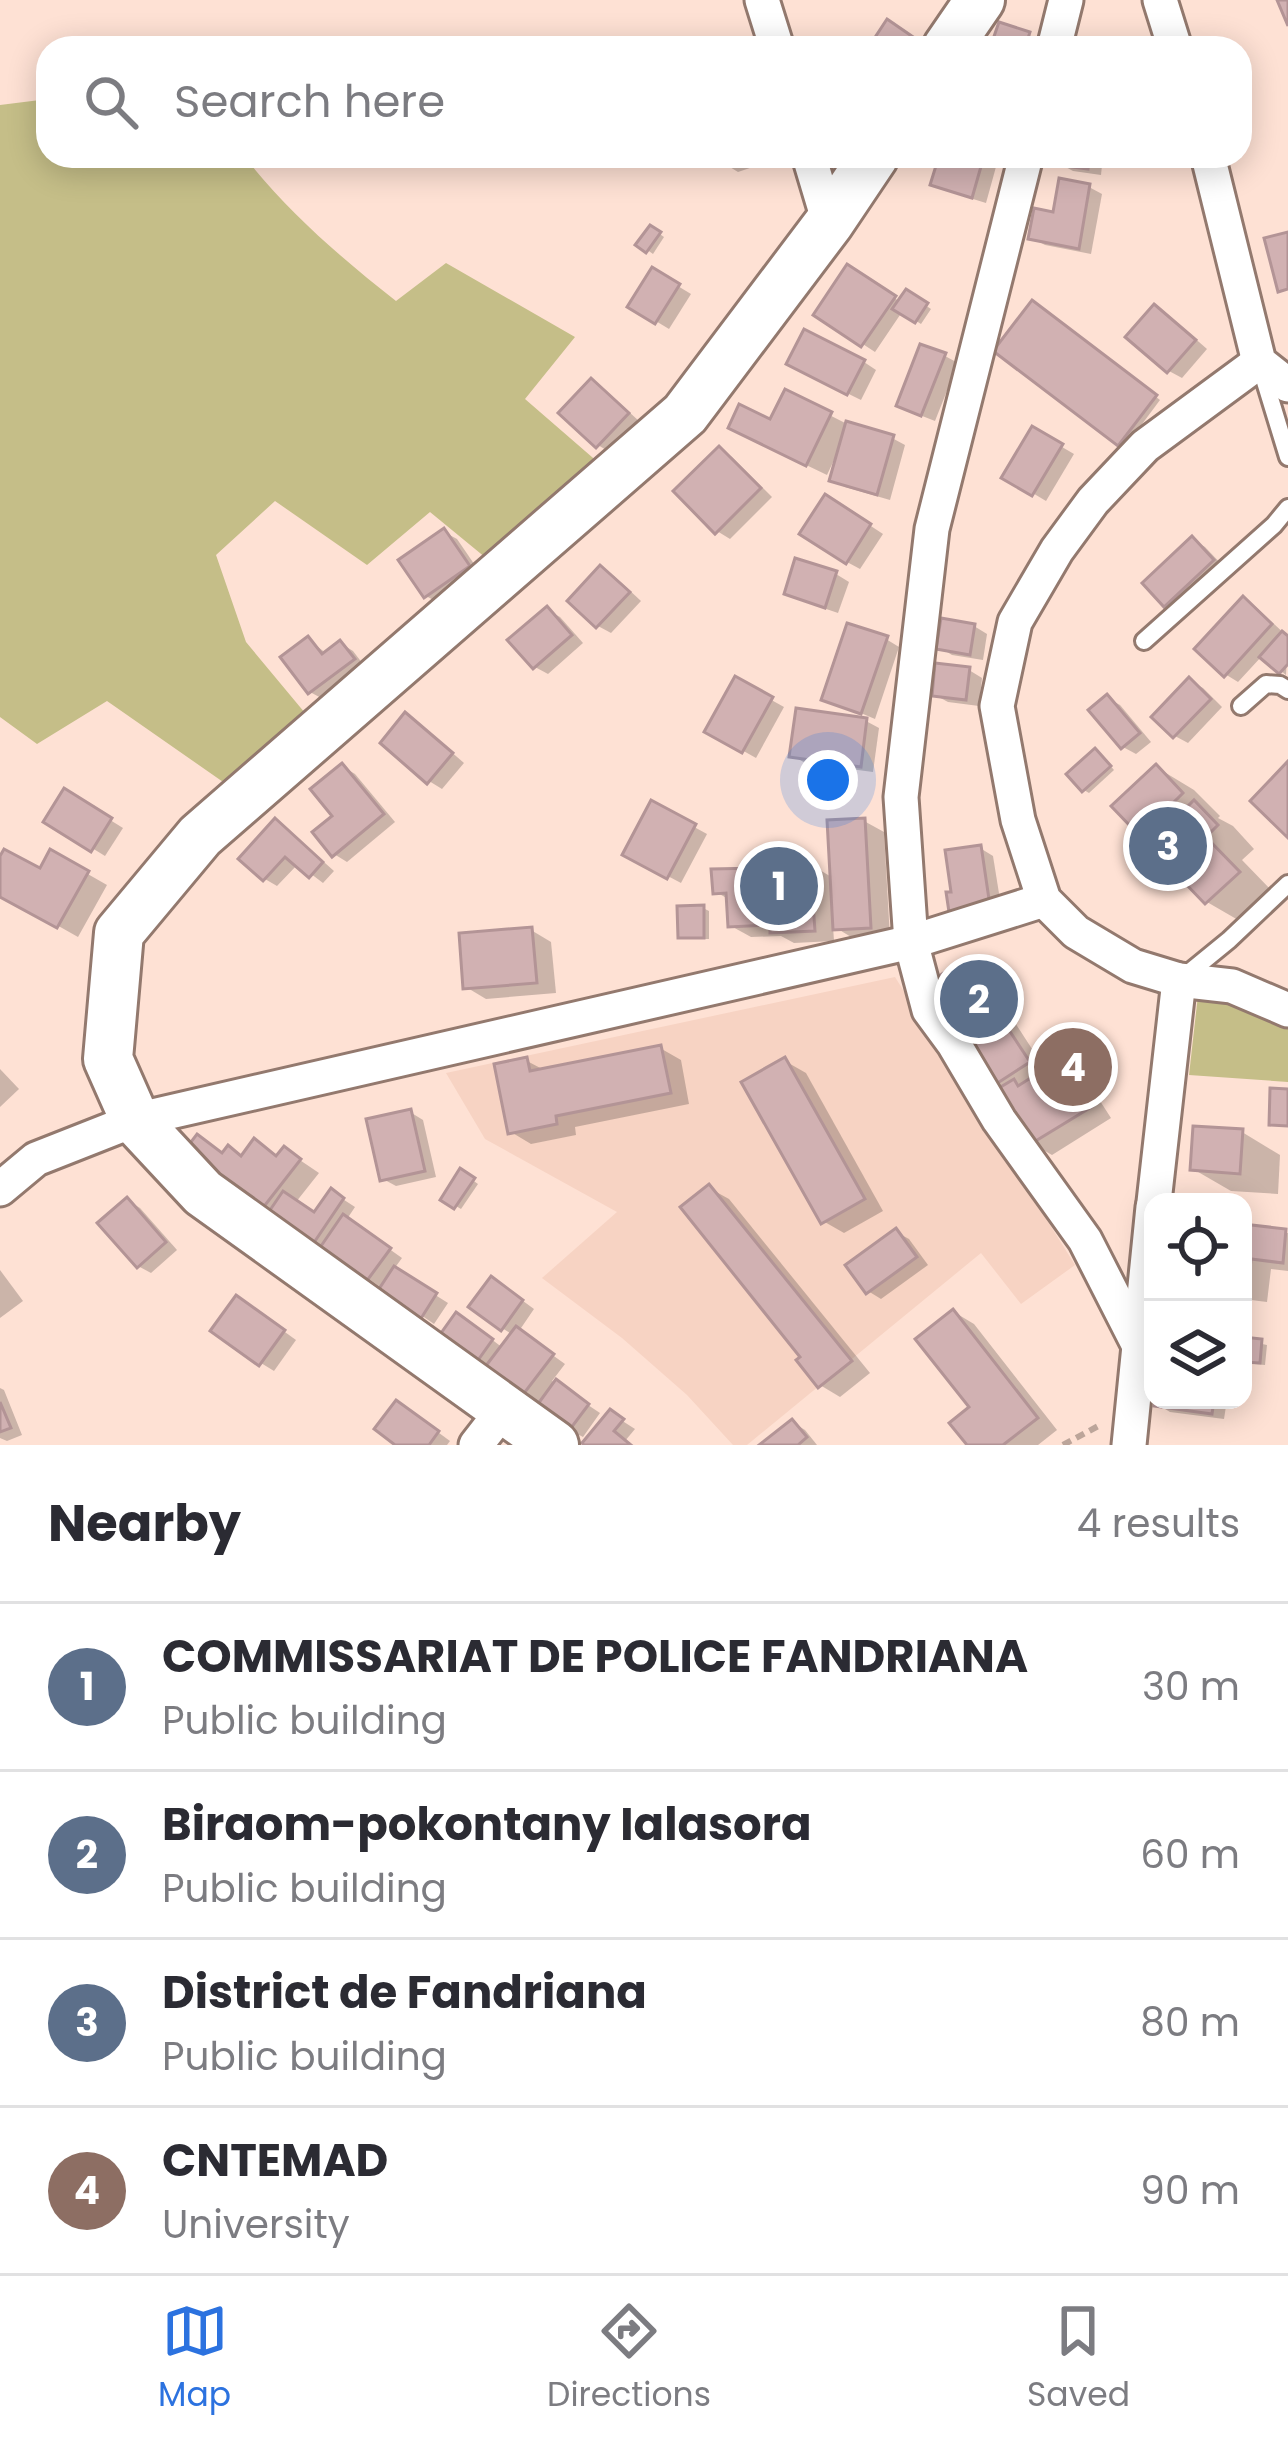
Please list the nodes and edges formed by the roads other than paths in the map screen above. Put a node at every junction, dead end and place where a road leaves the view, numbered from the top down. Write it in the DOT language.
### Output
graph roads {
  1 [pos="763,0"];
  2 [pos="980,0"];
  3 [pos="1066,0"];
  4 [pos="1160,0"];
  5 [pos="774,36"];
  6 [pos="955,36"];
  7 [pos="1057,36"];
  8 [pos="1171,36"];
  9 [pos="813,168"];
  10 [pos="866,168"];
  11 [pos="1023,168"];
  12 [pos="1211,168"];
  13 [pos="829,223"];
  14 [pos="1259,362"];
  15 [pos="1288,386"];
  16 [pos="1288,457"];
  17 [pos="1288,508"];
  18 [pos="1144,641"];
  19 [pos="1288,690"];
  20 [pos="1241,706"];
  21 [pos="1288,884"];
  22 [pos="1044,900"];
  23 [pos="911,942"];
  24 [pos="1179,980"];
  25 [pos="1288,1010"];
  26 [pos="135,1120"];
  27 [pos="36,1159"];
  28 [pos="0,1167"];
  29 [pos="0,1189"];
  30 [pos="1154,1193"];
  31 [pos="1144,1287"];
  32 [pos="1138,1342"];
  33 [pos="490,1427"];
  34 [pos="554,1445"];
  35 [pos="1129,1445"];
  1 -- 5 [label="street"];
  2 -- 6 [label="main road"];
  3 -- 7 [label="street"];
  4 -- 8 [label="street"];
  9 -- 13 [label="street"];
  10 -- 13 [label="main road"];
  11 -- 23 [label="street"];
  12 -- 14 [label="street"];
  13 -- 26 [label="main road"];
  14 -- 15 [label="street"];
  14 -- 16 [label="lane"];
  14 -- 22 [label="street"];
  17 -- 18 [label="lane"];
  19 -- 20 [label="lane"];
  21 -- 24 [label="lane"];
  22 -- 23 [label="street"];
  22 -- 24 [label="street"];
  23 -- 26 [label="street"];
  23 -- 32 [label="street"];
  24 -- 25 [label="street"];
  24 -- 30 [label="street"];
  26 -- 27 [label="street"];
  26 -- 33 [label="main road"];
  27 -- 28 [label="street"];
  27 -- 29 [label="street"];
  31 -- 32 [label="street"];
  32 -- 35 [label="street"];
  33 -- 34 [label="main road"];
}
